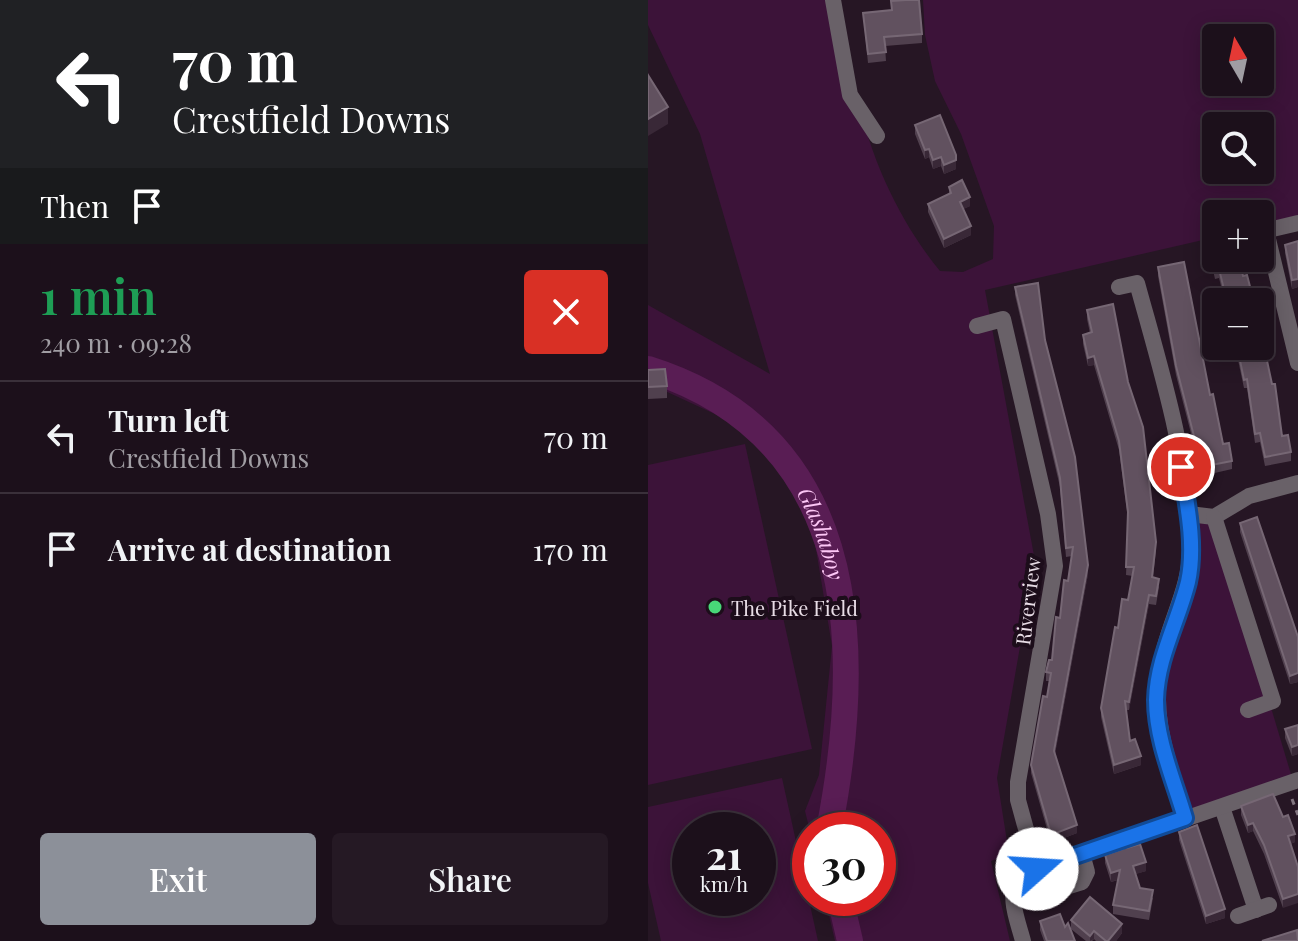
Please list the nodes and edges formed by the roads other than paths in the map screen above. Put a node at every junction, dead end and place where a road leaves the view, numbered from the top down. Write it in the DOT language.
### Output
graph roads {
  1 [pos="833,0"];
  2 [pos="877,136"];
  3 [pos="1298,223"];
  4 [pos="1274,229"];
  5 [pos="1274,272"];
  6 [pos="1119,287"];
  7 [pos="977,326"];
  8 [pos="1298,363"];
  9 [pos="1298,483"];
  10 [pos="1189,514"];
  11 [pos="1214,517"];
  12 [pos="1248,710"];
  13 [pos="1293,782"];
  14 [pos="1222,807"];
  15 [pos="1185,818"];
  16 [pos="1082,854"];
  17 [pos="1037,869"];
  18 [pos="1069,886"];
  19 [pos="1238,916"];
  20 [pos="1023,941"];
  1 -- 2 [label="street"];
  3 -- 4 [label="street"];
  5 -- 8 [label="street"];
  6 -- 10 [label="street"];
  7 -- 17 [label="street, Riverview"];
  9 -- 11 [label="street"];
  10 -- 11 [label="street"];
  10 -- 15 [label="street"];
  11 -- 12 [label="street"];
  13 -- 14 [label="street"];
  14 -- 15 [label="street"];
  14 -- 19 [label="street"];
  15 -- 16 [label="street"];
  16 -- 17 [label="street"];
  16 -- 18 [label="street"];
  17 -- 20 [label="street"];
}
